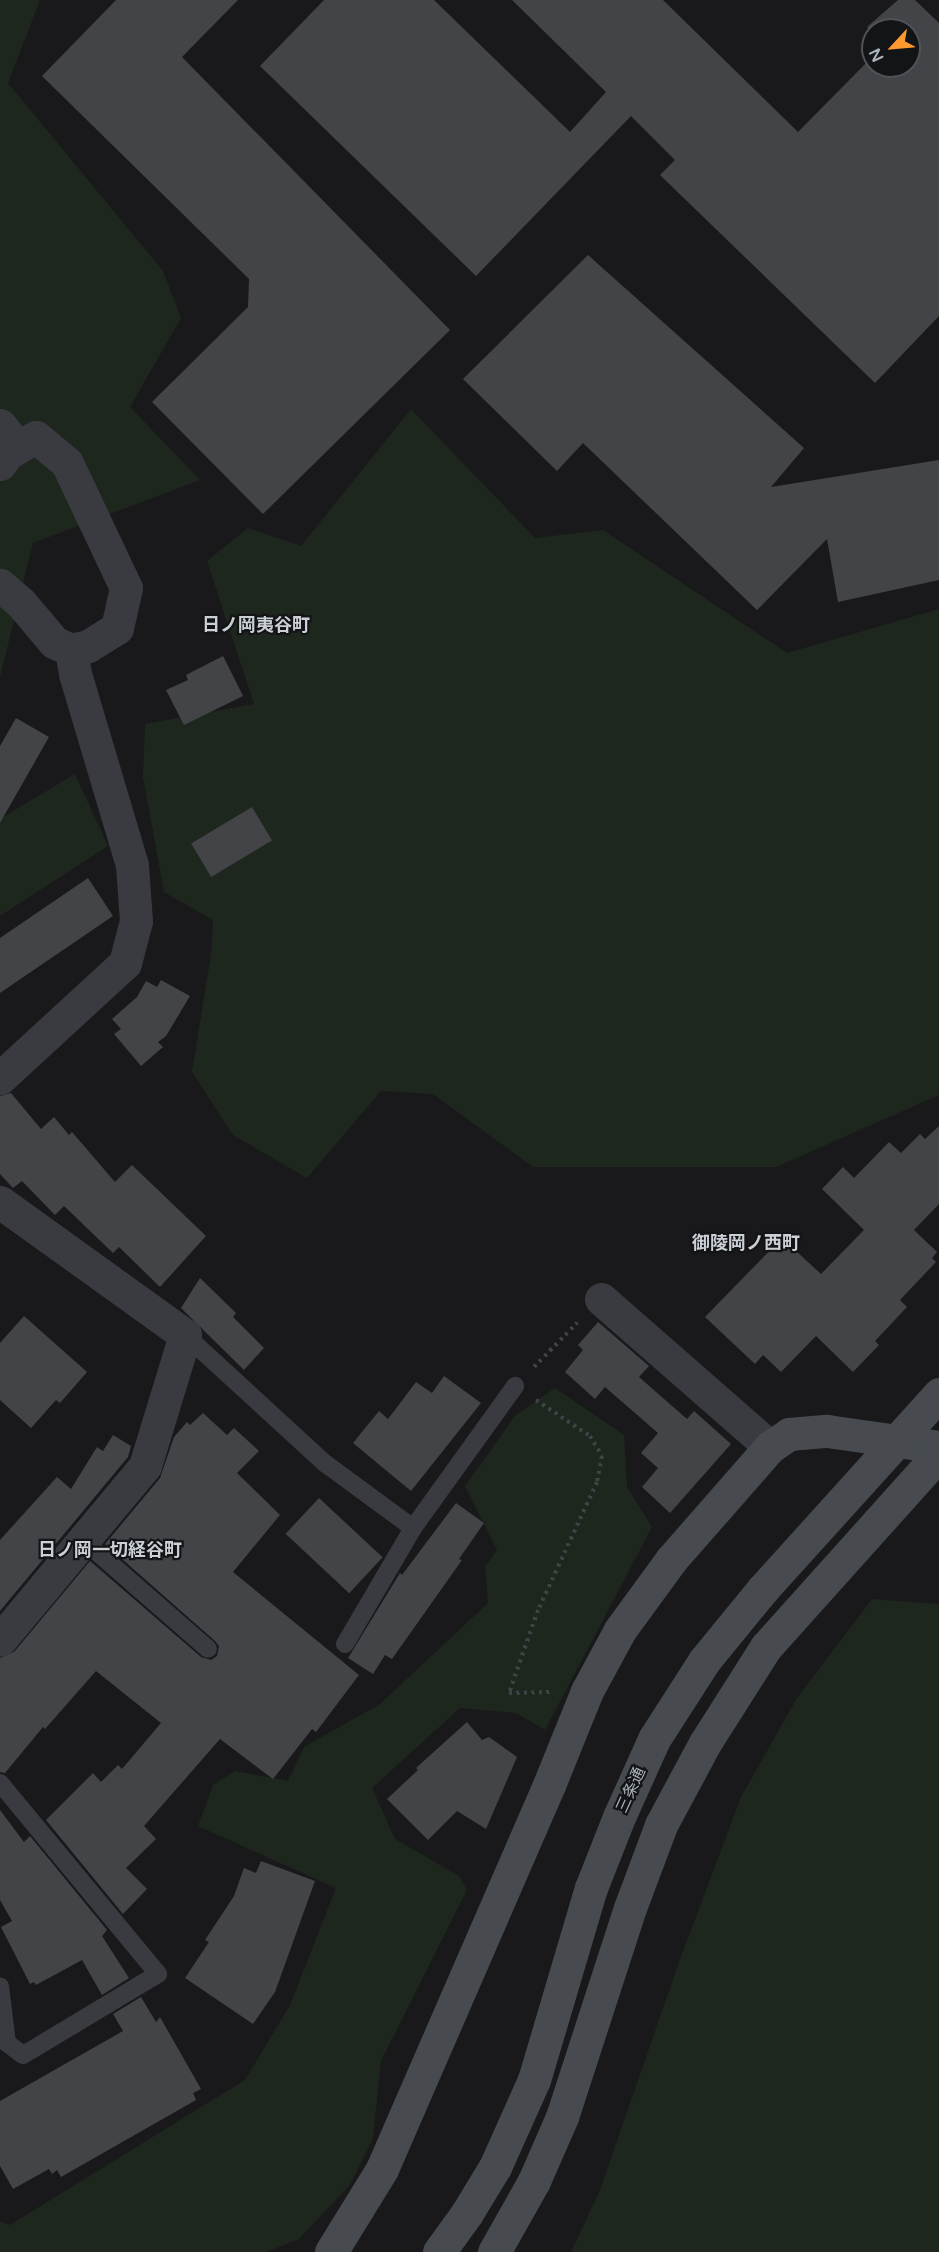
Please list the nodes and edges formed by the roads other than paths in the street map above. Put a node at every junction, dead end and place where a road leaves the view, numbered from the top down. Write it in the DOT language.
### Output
graph roads {
  1 [pos="6,445"];
  2 [pos="0,585"];
  3 [pos="71,650"];
  4 [pos="0,1078"];
  5 [pos="0,1202"];
  6 [pos="601,1299"];
  7 [pos="185,1335"];
  8 [pos="515,1386"];
  9 [pos="939,1394"];
  10 [pos="770,1447"];
  11 [pos="939,1447"];
  12 [pos="939,1454"];
  13 [pos="413,1528"];
  14 [pos="82,1539"];
  15 [pos="0,1640"];
  16 [pos="345,1644"];
  17 [pos="208,1649"];
  18 [pos="0,1783"];
  19 [pos="0,1986"];
  20 [pos="331,2252"];
  21 [pos="439,2252"];
  22 [pos="494,2252"];
  1 -- 3 [label="street"];
  2 -- 3 [label="street"];
  3 -- 4 [label="street"];
  5 -- 7 [label="street"];
  6 -- 10 [label="street"];
  7 -- 13 [label="lane"];
  7 -- 14 [label="street"];
  8 -- 13 [label="lane"];
  9 -- 21 [label="main road, 三条通"];
  10 -- 11 [label="main road"];
  10 -- 20 [label="main road"];
  12 -- 22 [label="main road"];
  13 -- 16 [label="lane"];
  14 -- 15 [label="street"];
  14 -- 17 [label="lane"];
  18 -- 19 [label="lane"];
}
